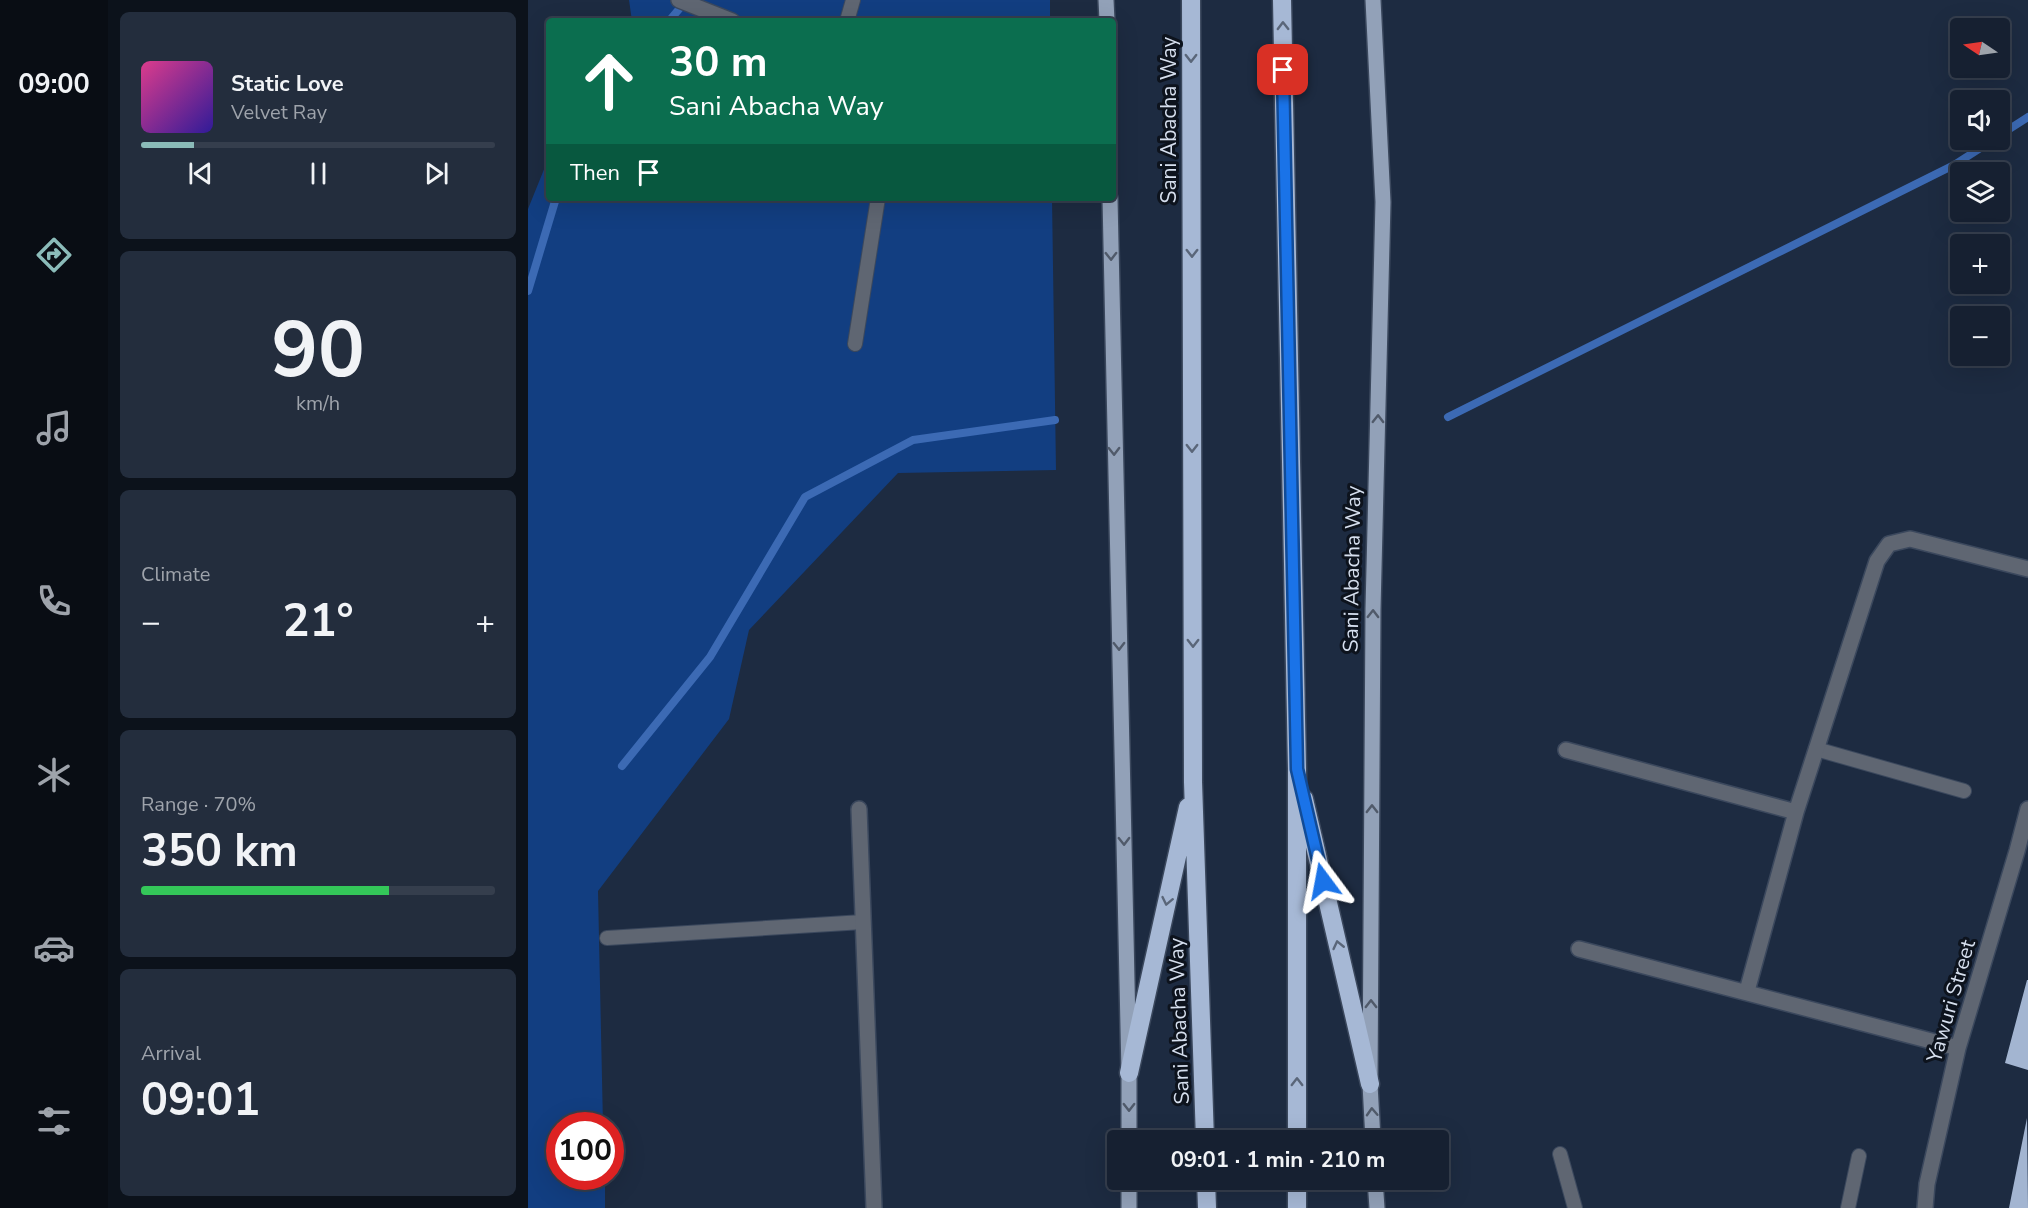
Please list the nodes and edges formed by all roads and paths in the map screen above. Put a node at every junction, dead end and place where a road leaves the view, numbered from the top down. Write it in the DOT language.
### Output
graph roads {
  1 [pos="679,0"];
  2 [pos="853,0"];
  3 [pos="1106,0"];
  4 [pos="1191,0"];
  5 [pos="1282,0"];
  6 [pos="1373,0"];
  7 [pos="725,18"];
  8 [pos="848,18"];
  9 [pos="1107,18"];
  10 [pos="878,201"];
  11 [pos="1110,201"];
  12 [pos="855,344"];
  13 [pos="2028,569"];
  14 [pos="1816,749"];
  15 [pos="1566,750"];
  16 [pos="1297,769"];
  17 [pos="1193,782"];
  18 [pos="1964,791"];
  19 [pos="859,809"];
  20 [pos="2028,809"];
  21 [pos="1796,812"];
  22 [pos="2023,852"];
  23 [pos="863,922"];
  24 [pos="607,938"];
  25 [pos="1579,949"];
  26 [pos="1747,991"];
  27 [pos="1958,1048"];
  28 [pos="1129,1073"];
  29 [pos="1370,1084"];
  30 [pos="1129,1130"];
  31 [pos="1205,1130"];
  32 [pos="1297,1130"];
  33 [pos="1372,1130"];
  34 [pos="1560,1154"];
  35 [pos="1859,1156"];
  36 [pos="1129,1190"];
  37 [pos="1206,1190"];
  38 [pos="1297,1190"];
  39 [pos="1376,1190"];
  40 [pos="874,1208"];
  41 [pos="1129,1208"];
  42 [pos="1207,1208"];
  43 [pos="1297,1208"];
  44 [pos="1377,1208"];
  45 [pos="1575,1208"];
  46 [pos="1848,1208"];
  47 [pos="1925,1208"];
  1 -- 7 [label="street"];
  2 -- 8 [label="lane"];
  3 -- 9 [label="main road"];
  4 -- 17 [label="highway, Sani Abacha Way, one-way"];
  16 -- 5 [label="highway, one-way"];
  29 -- 6 [label="main road, Sani Abacha Way, one-way"];
  10 -- 12 [label="lane"];
  11 -- 28 [label="main road, one-way"];
  13 -- 14 [label="street"];
  14 -- 18 [label="lane"];
  14 -- 21 [label="street"];
  15 -- 21 [label="street"];
  29 -- 16 [label="highway, one-way"];
  32 -- 16 [label="highway, one-way"];
  17 -- 28 [label="highway, one-way"];
  17 -- 31 [label="highway, Sani Abacha Way"];
  19 -- 23 [label="street"];
  20 -- 22 [label="street, Yawuri Street"];
  21 -- 26 [label="street"];
  22 -- 27 [label="street, Yawuri Street"];
  23 -- 24 [label="lane"];
  23 -- 40 [label="street"];
  25 -- 26 [label="street"];
  26 -- 27 [label="street"];
  27 -- 47 [label="street, Yawuri Street"];
  28 -- 30 [label="main road, one-way"];
  33 -- 29 [label="main road, Sani Abacha Way, one-way"];
  34 -- 45 [label="lane"];
  35 -- 46 [label="lane"];
  36 -- 41 [label="main road"];
  37 -- 42 [label="highway"];
  38 -- 43 [label="highway"];
  39 -- 44 [label="main road"];
}
